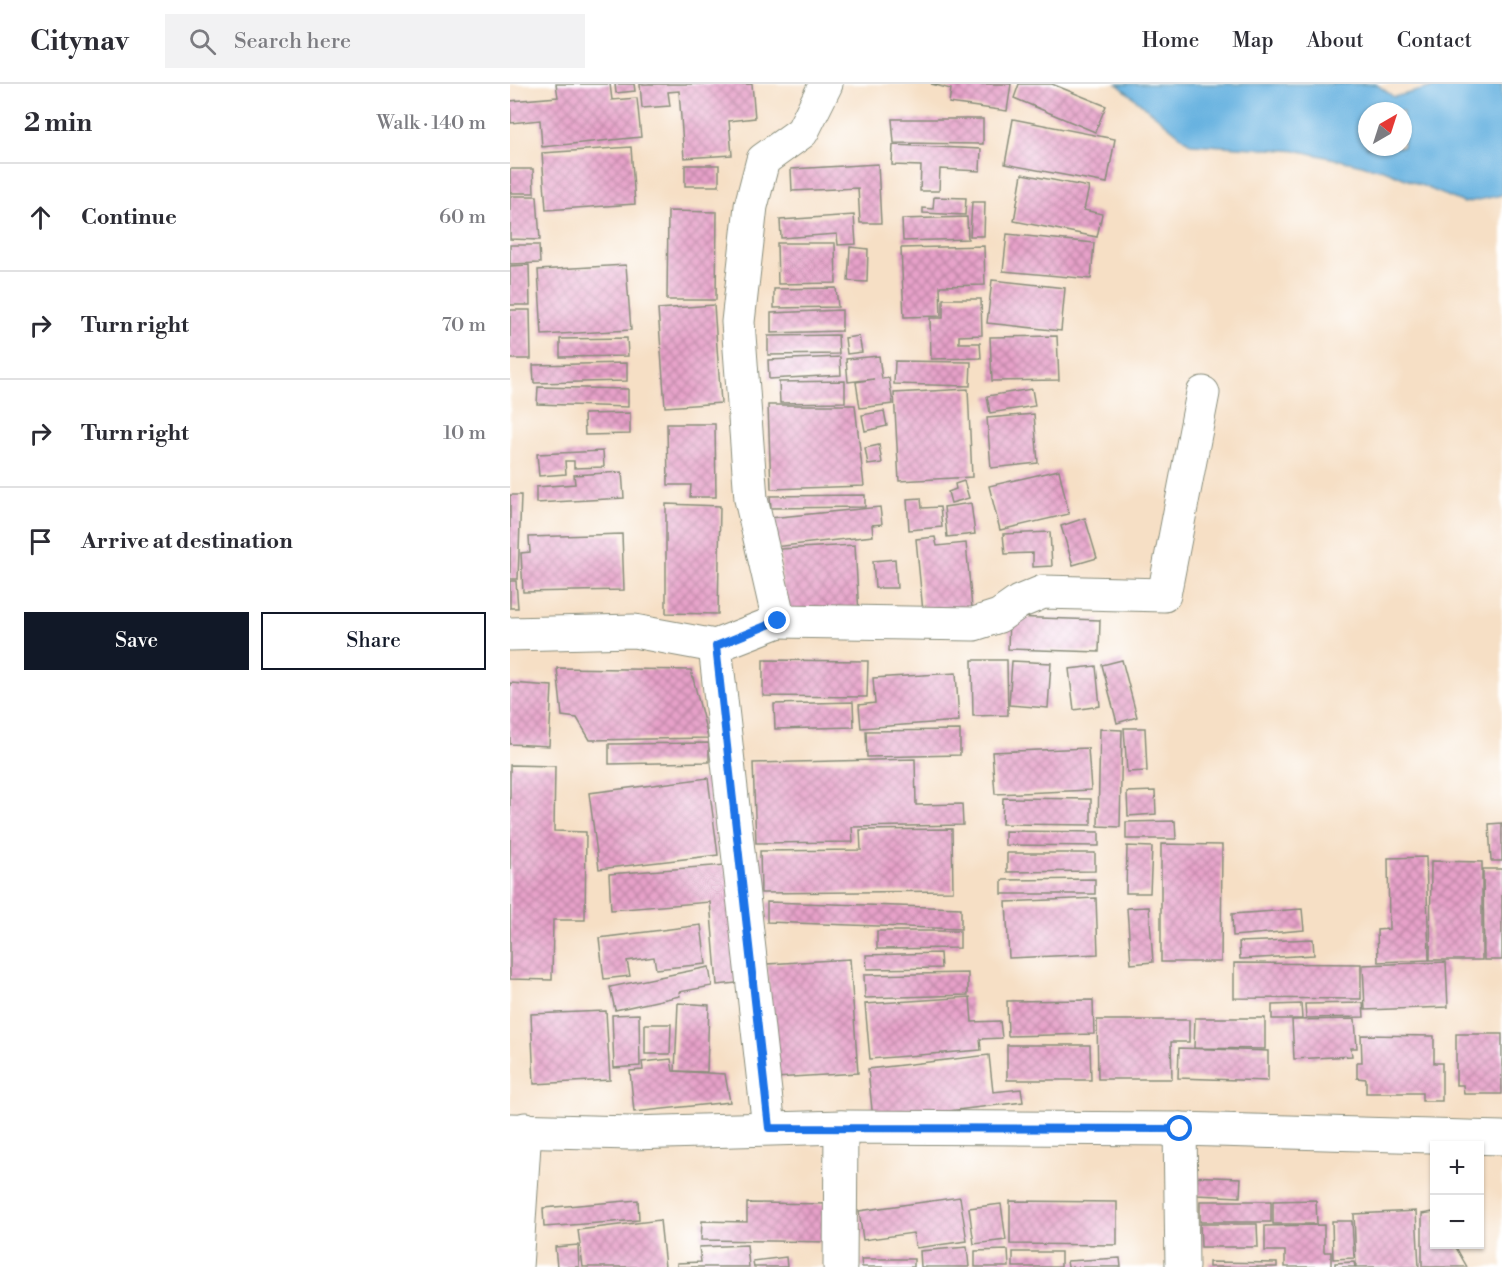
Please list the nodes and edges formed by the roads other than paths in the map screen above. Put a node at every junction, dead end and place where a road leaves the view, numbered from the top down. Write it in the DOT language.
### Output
graph roads {
  1 [pos="826,84"];
  2 [pos="1203,393"];
  3 [pos="778,621"];
  4 [pos="510,634"];
  5 [pos="716,646"];
  6 [pos="841,1127"];
  7 [pos="769,1128"];
  8 [pos="1180,1129"];
  9 [pos="518,1130"];
  10 [pos="1502,1138"];
  11 [pos="516,1267"];
  12 [pos="840,1267"];
  13 [pos="1182,1267"];
  1 -- 3 [label="street"];
  2 -- 3 [label="street"];
  3 -- 5 [label="street"];
  4 -- 5 [label="street"];
  5 -- 7 [label="street"];
  6 -- 7 [label="street"];
  6 -- 8 [label="street"];
  6 -- 12 [label="street"];
  7 -- 9 [label="street"];
  8 -- 10 [label="street"];
  8 -- 13 [label="street"];
  9 -- 11 [label="street"];
}
